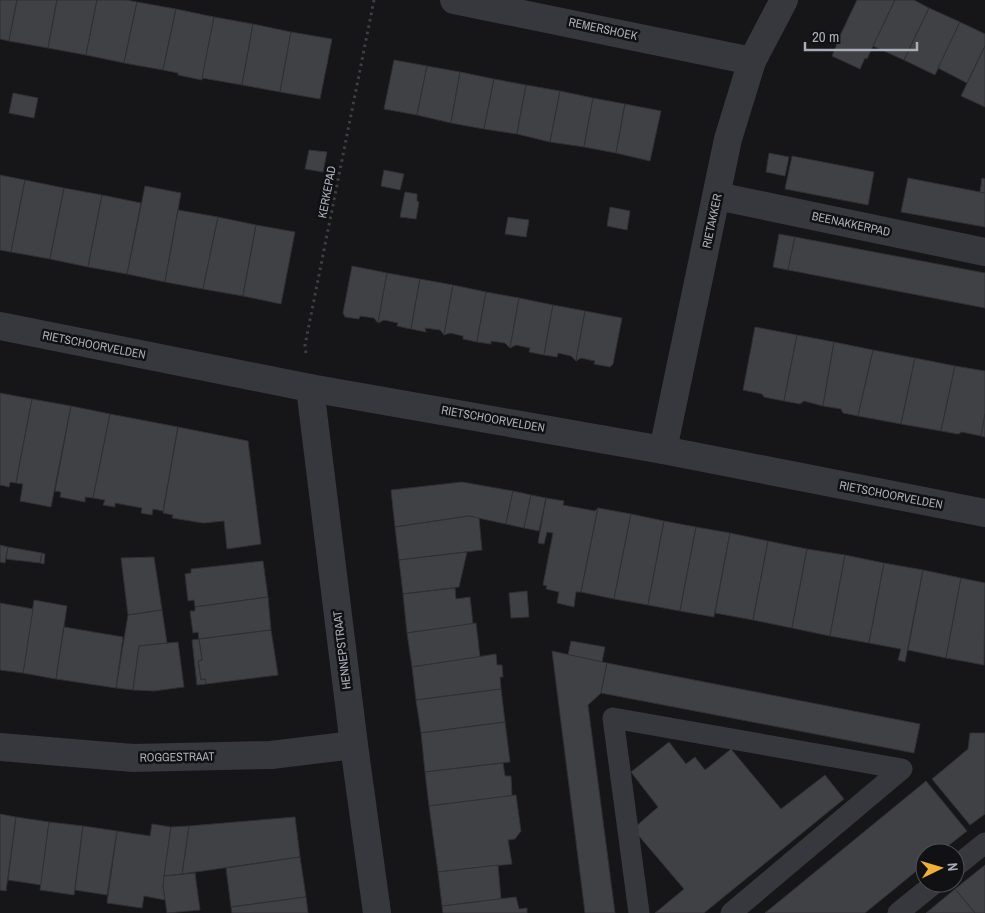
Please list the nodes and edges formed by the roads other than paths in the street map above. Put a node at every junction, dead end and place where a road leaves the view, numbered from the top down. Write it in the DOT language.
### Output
graph roads {
  1 [pos="454,0"];
  2 [pos="784,0"];
  3 [pos="752,60"];
  4 [pos="717,196"];
  5 [pos="985,252"];
  6 [pos="0,326"];
  7 [pos="310,388"];
  8 [pos="663,450"];
  9 [pos="985,513"];
  10 [pos="354,745"];
  11 [pos="0,747"];
  12 [pos="985,843"];
  13 [pos="965,859"];
  14 [pos="923,893"];
  15 [pos="377,913"];
  16 [pos="639,913"];
  17 [pos="731,913"];
  18 [pos="898,913"];
  1 -- 3 [label="street, REMERSHOEK"];
  2 -- 3 [label="street, RIETAKKER"];
  3 -- 4 [label="street, RIETAKKER"];
  4 -- 5 [label="street, BEENAKKERPAD"];
  4 -- 8 [label="street, RIETAKKER"];
  6 -- 7 [label="street, RIETSCHOORVELDEN"];
  7 -- 8 [label="street, RIETSCHOORVELDEN"];
  7 -- 10 [label="street, HENNEPSTRAAT"];
  8 -- 9 [label="street, RIETSCHOORVELDEN"];
  10 -- 11 [label="street, ROGGESTRAAT"];
  10 -- 15 [label="street, HENNEPSTRAAT"];
  12 -- 13 [label="lane"];
  14 -- 18 [label="lane"];
  16 -- 17 [label="lane"];
}
